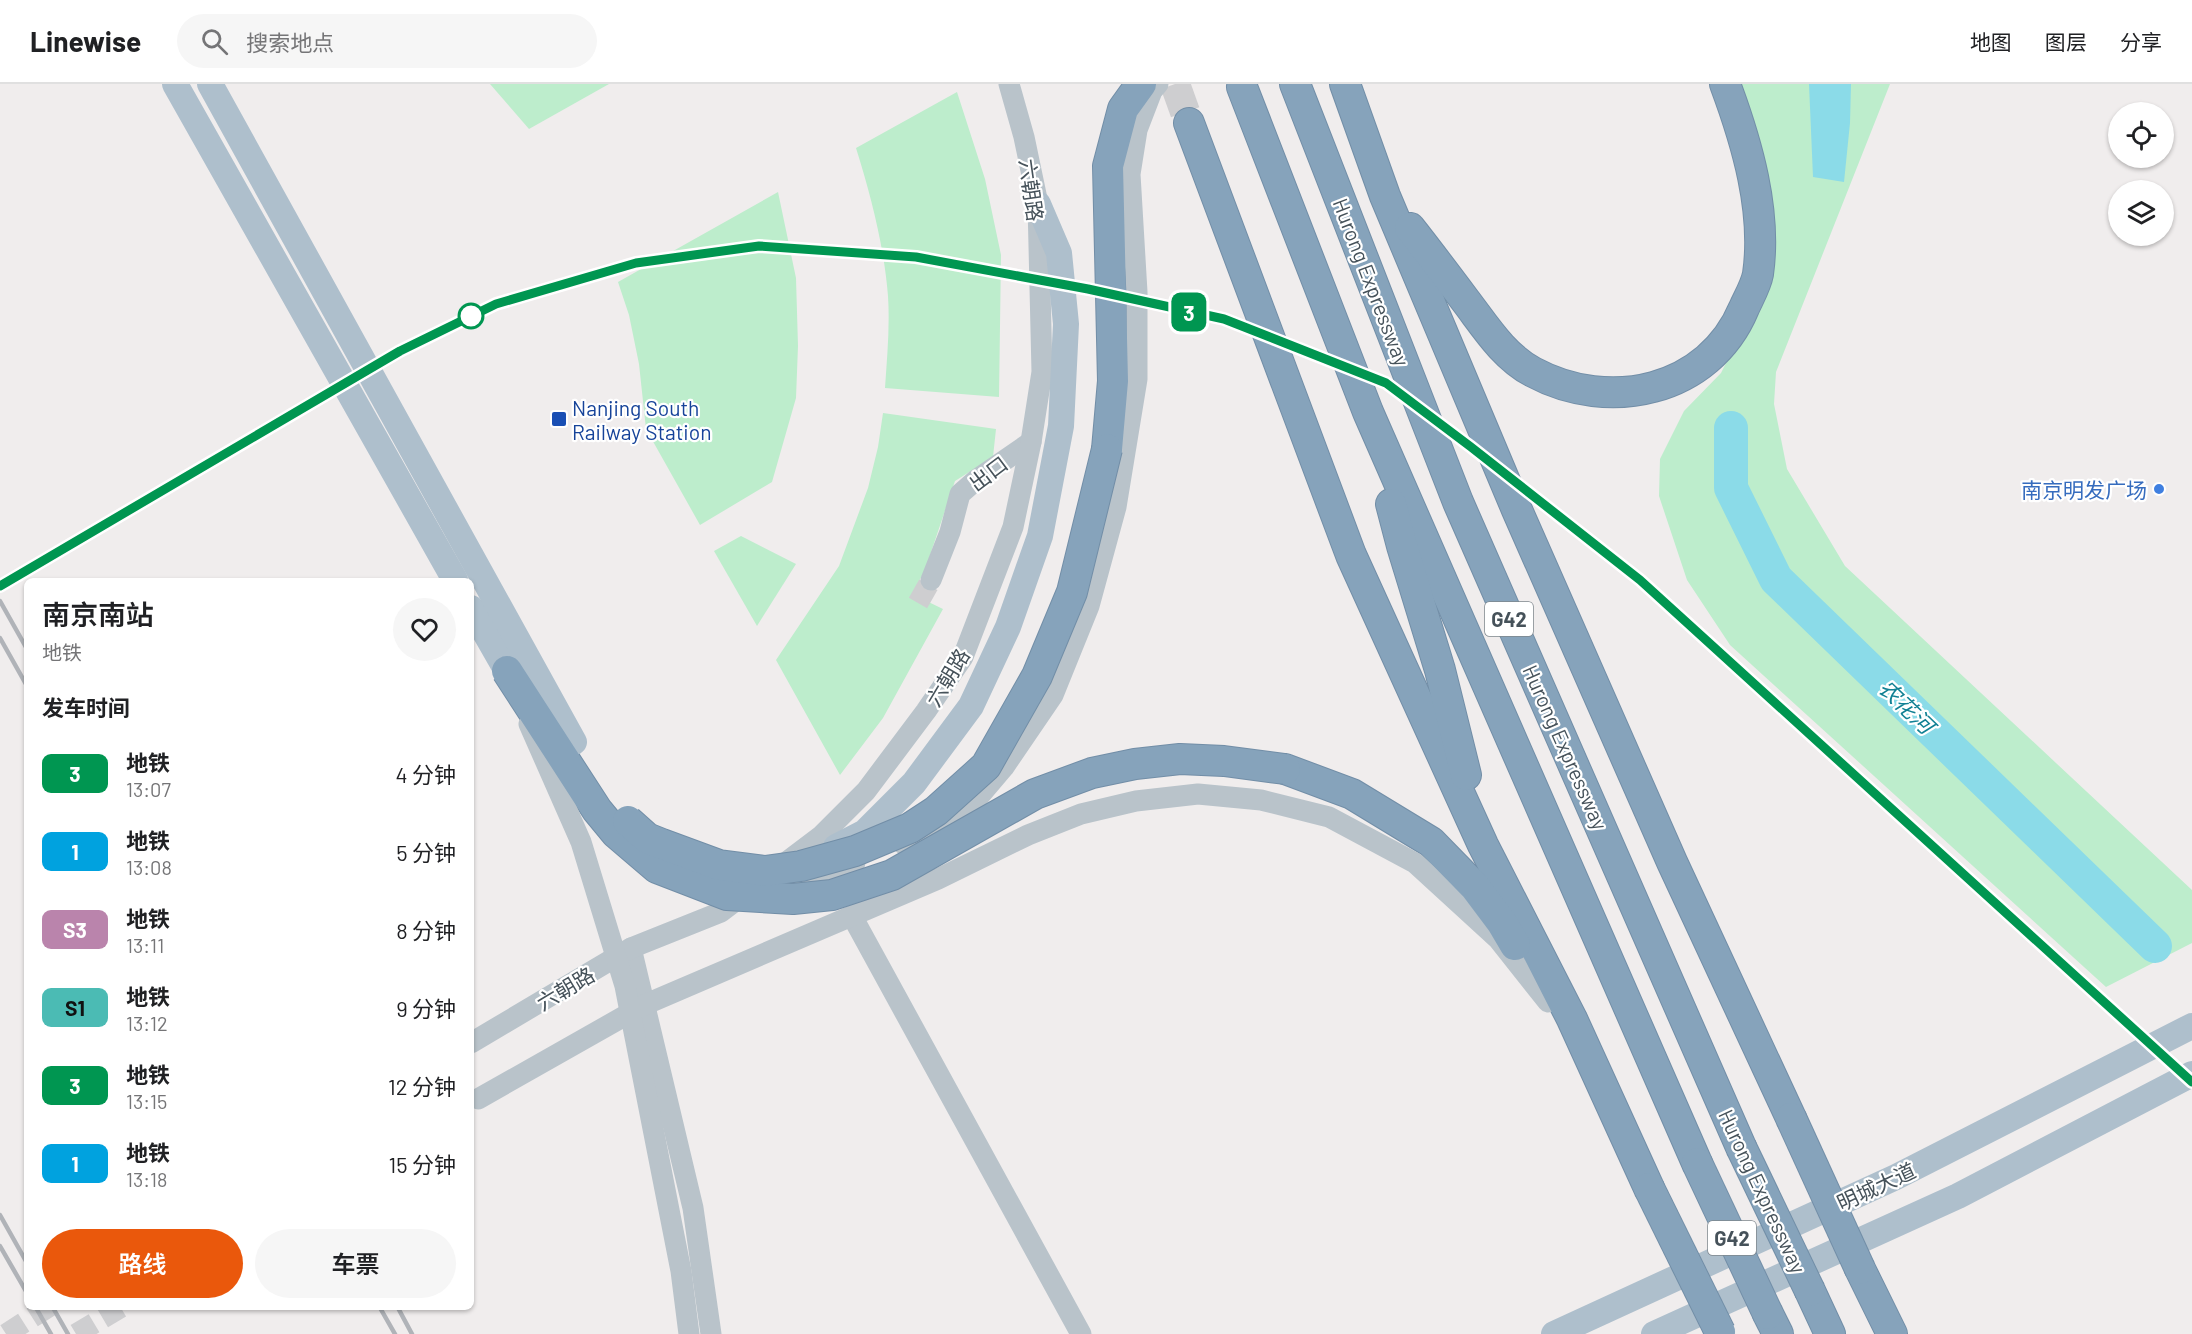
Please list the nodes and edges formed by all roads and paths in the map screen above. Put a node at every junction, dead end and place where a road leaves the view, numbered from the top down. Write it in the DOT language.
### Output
graph roads {
  1 [pos="175,84"];
  2 [pos="210,84"];
  3 [pos="1009,84"];
  4 [pos="1141,84"];
  5 [pos="1158,84"];
  6 [pos="1295,84"];
  7 [pos="1345,84"];
  8 [pos="1725,84"];
  9 [pos="1242,87"];
  10 [pos="1189,123"];
  11 [pos="1385,195"];
  12 [pos="1038,204"];
  13 [pos="1368,412"];
  14 [pos="1031,442"];
  15 [pos="454,578"];
  16 [pos="931,580"];
  17 [pos="474,613"];
  18 [pos="507,671"];
  19 [pos="574,742"];
  20 [pos="597,810"];
  21 [pos="616,833"];
  22 [pos="1483,845"];
  23 [pos="719,865"];
  24 [pos="801,866"];
  25 [pos="721,912"];
  26 [pos="852,916"];
  27 [pos="631,948"];
  28 [pos="1548,1002"];
  29 [pos="644,1005"];
  30 [pos="2192,1026"];
  31 [pos="474,1041"];
  32 [pos="2192,1074"];
  33 [pos="478,1099"];
  34 [pos="1646,1180"];
  35 [pos="1773,1324"];
  36 [pos="1721,1333"];
  37 [pos="689,1334"];
  38 [pos="711,1334"];
  39 [pos="1081,1334"];
  40 [pos="1554,1334"];
  41 [pos="1654,1334"];
  42 [pos="1830,1334"];
  43 [pos="1892,1334"];
  1 -- 15 [label="main road, bridge"];
  2 -- 19 [label="main road, bridge"];
  3 -- 12 [label="street, 六朝路"];
  4 -- 24 [label="highway, bridge"];
  5 -- 25 [label="street"];
  6 -- 42 [label="highway, Hurong Expressway / G42, bridge"];
  7 -- 11 [label="highway"];
  8 -- 11 [label="highway"];
  9 -- 13 [label="highway, G42"];
  10 -- 22 [label="highway"];
  11 -- 43 [label="highway, bridge"];
  12 -- 14 [label="street, 六朝路"];
  12 -- 24 [label="main road, bridge"];
  13 -- 22 [label="highway"];
  13 -- 35 [label="highway, G42, bridge"];
  14 -- 16 [label="street, 出口"];
  14 -- 25 [label="street, 六朝路"];
  17 -- 18 [label="main road"];
  18 -- 20 [label="highway, bridge"];
  18 -- 37 [label="street, bridge"];
  19 -- 20 [label="highway, bridge"];
  19 -- 23 [label="highway, bridge"];
  20 -- 21 [label="highway, bridge"];
  21 -- 23 [label="highway, bridge"];
  21 -- 28 [label="highway, bridge"];
  22 -- 34 [label="highway"];
  23 -- 24 [label="highway, bridge"];
  25 -- 27 [label="street, 六朝路"];
  26 -- 28 [label="street"];
  26 -- 29 [label="street"];
  26 -- 39 [label="street"];
  27 -- 29 [label="street"];
  27 -- 31 [label="street, 六朝路"];
  28 -- 34 [label="highway"];
  29 -- 33 [label="street"];
  29 -- 38 [label="street"];
  30 -- 40 [label="main road, 明城大道"];
  32 -- 41 [label="main road, 明城大道"];
  34 -- 36 [label="highway, bridge"];
}
